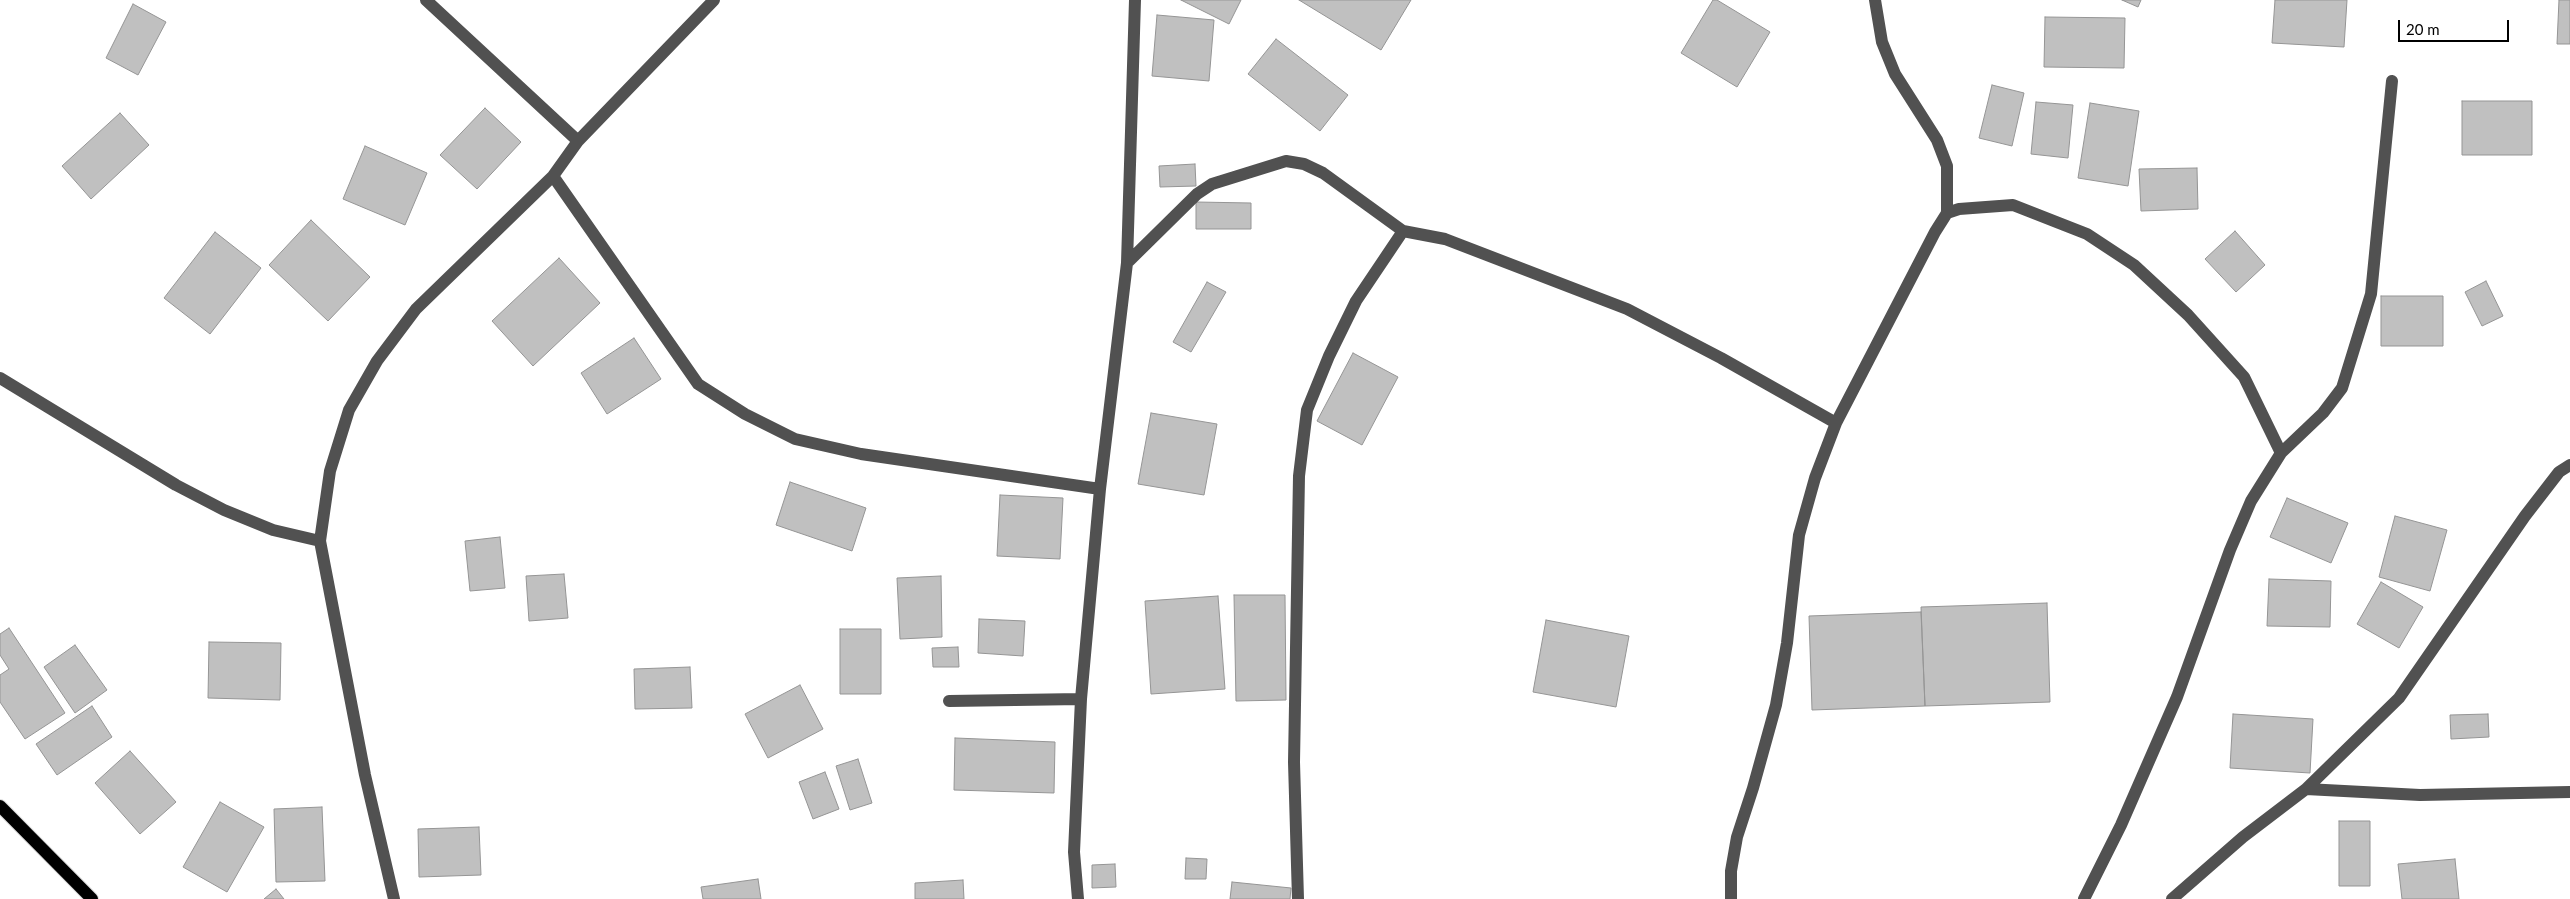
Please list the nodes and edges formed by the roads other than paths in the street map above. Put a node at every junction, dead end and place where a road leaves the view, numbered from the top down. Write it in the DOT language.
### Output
graph roads {
  1 [pos="426,0"];
  2 [pos="714,0"];
  3 [pos="1135,0"];
  4 [pos="1875,0"];
  5 [pos="2392,81"];
  6 [pos="578,141"];
  7 [pos="553,176"];
  8 [pos="1947,213"];
  9 [pos="1402,231"];
  10 [pos="1127,263"];
  11 [pos="0,378"];
  12 [pos="1836,423"];
  13 [pos="2281,453"];
  14 [pos="2570,465"];
  15 [pos="1100,488"];
  16 [pos="320,541"];
  17 [pos="1081,699"];
  18 [pos="949,701"];
  19 [pos="2306,789"];
  20 [pos="2570,792"];
  21 [pos="0,806"];
  22 [pos="92,899"];
  23 [pos="394,899"];
  24 [pos="1078,899"];
  25 [pos="1298,899"];
  26 [pos="1731,899"];
  27 [pos="2084,899"];
  28 [pos="2172,899"];
  1 -- 6 [label="street"];
  2 -- 6 [label="street"];
  3 -- 10 [label="street"];
  4 -- 8 [label="street"];
  5 -- 13 [label="street"];
  6 -- 7 [label="street"];
  7 -- 15 [label="street"];
  7 -- 16 [label="street"];
  8 -- 12 [label="street"];
  8 -- 13 [label="street"];
  9 -- 10 [label="street"];
  9 -- 12 [label="street"];
  9 -- 25 [label="street"];
  10 -- 15 [label="street"];
  11 -- 16 [label="street"];
  12 -- 26 [label="street"];
  13 -- 27 [label="street"];
  14 -- 19 [label="street"];
  15 -- 17 [label="street"];
  16 -- 23 [label="street"];
  17 -- 18 [label="street"];
  17 -- 24 [label="street"];
  19 -- 20 [label="street"];
  19 -- 28 [label="street"];
  21 -- 22 [label="main road"];
}
